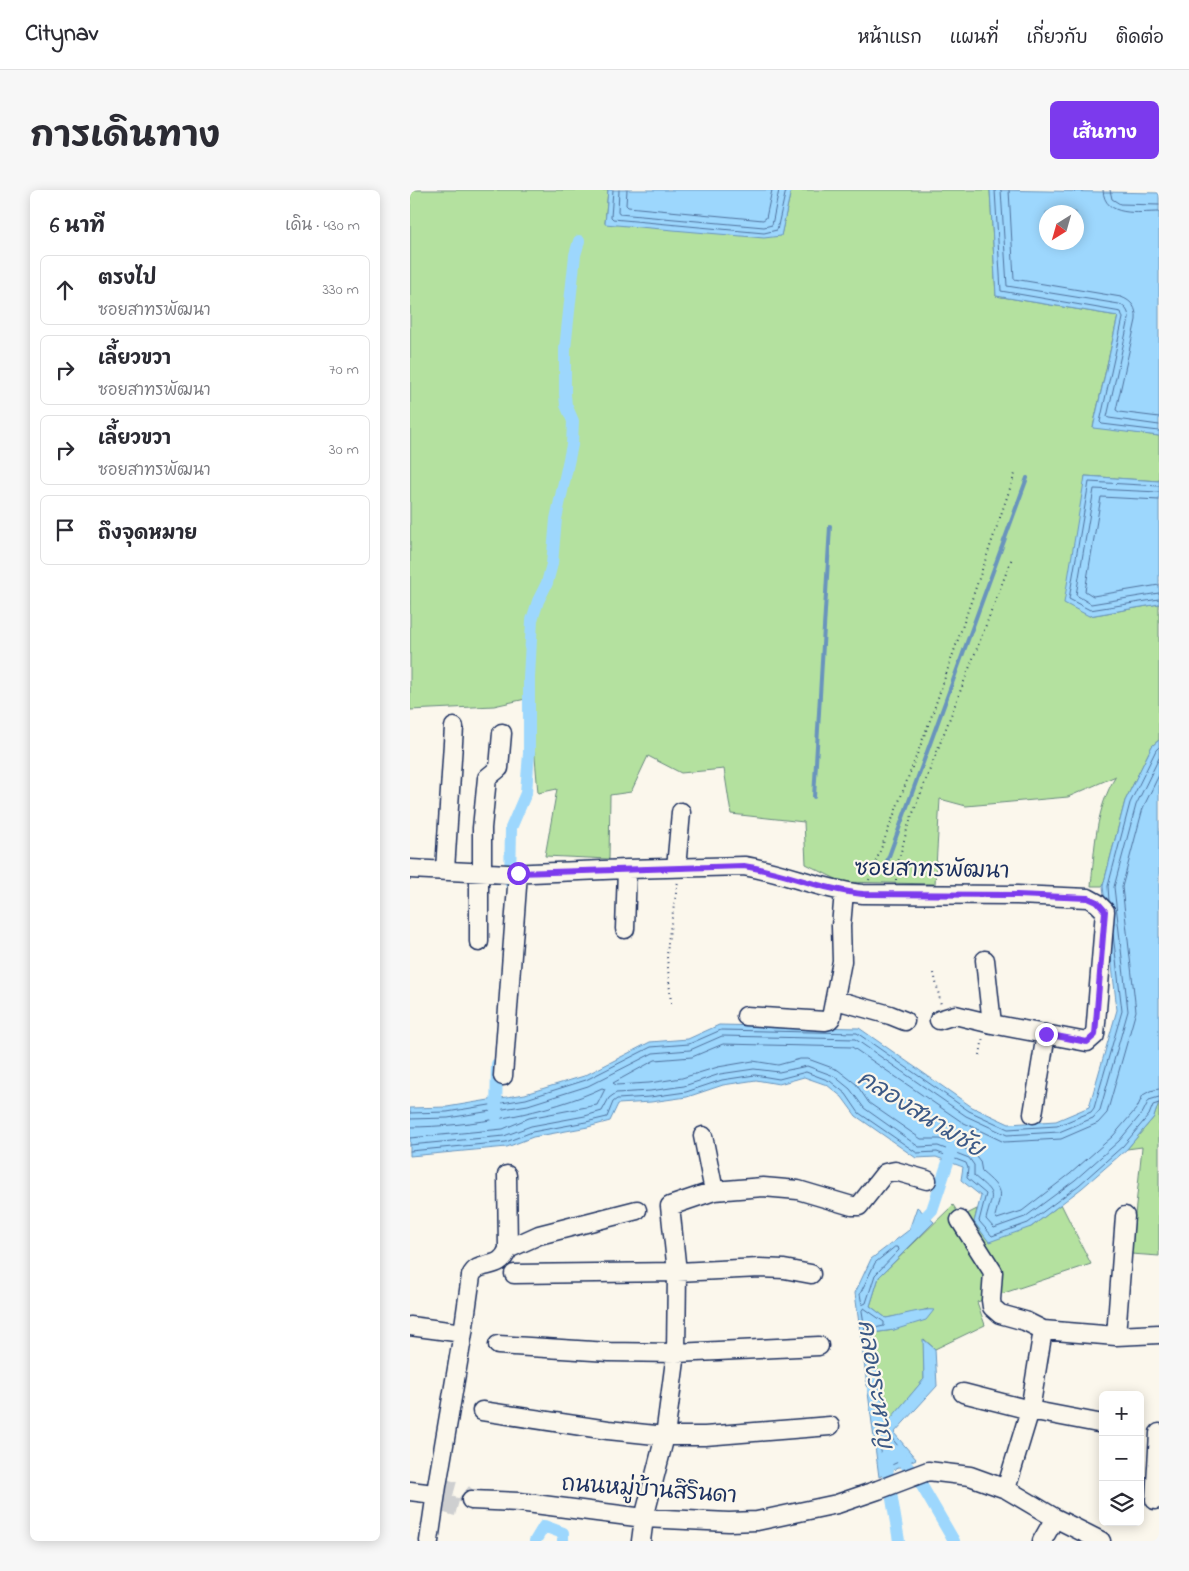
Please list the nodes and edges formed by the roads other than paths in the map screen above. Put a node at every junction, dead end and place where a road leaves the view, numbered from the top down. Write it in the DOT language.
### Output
graph roads {
  1 [pos="454,727"];
  2 [pos="502,732"];
  3 [pos="681,812"];
  4 [pos="678,868"];
  5 [pos="410,869"];
  6 [pos="627,869"];
  7 [pos="445,870"];
  8 [pos="480,872"];
  9 [pos="513,874"];
  10 [pos="844,892"];
  11 [pos="625,929"];
  12 [pos="478,942"];
  13 [pos="985,960"];
  14 [pos="836,1000"];
  15 [pos="746,1016"];
  16 [pos="939,1020"];
  17 [pos="905,1021"];
  18 [pos="989,1023"];
  19 [pos="1046,1034"];
  20 [pos="503,1076"];
  21 [pos="1034,1114"];
  22 [pos="703,1136"];
  23 [pos="507,1175"];
  24 [pos="927,1180"];
  25 [pos="714,1191"];
  26 [pos="637,1210"];
  27 [pos="1125,1216"];
  28 [pos="960,1220"];
  29 [pos="508,1249"];
  30 [pos="677,1272"];
  31 [pos="514,1274"];
  32 [pos="811,1274"];
  33 [pos="410,1326"];
  34 [pos="1043,1330"];
  35 [pos="463,1332"];
  36 [pos="1159,1334"];
  37 [pos="1116,1336"];
  38 [pos="498,1345"];
  39 [pos="819,1346"];
  40 [pos="676,1353"];
  41 [pos="963,1393"];
  42 [pos="1030,1410"];
  43 [pos="482,1411"];
  44 [pos="1099,1423"];
  45 [pos="830,1426"];
  46 [pos="1159,1433"];
  47 [pos="665,1436"];
  48 [pos="1006,1489"];
  49 [pos="471,1500"];
  50 [pos="1155,1500"];
  51 [pos="644,1518"];
  52 [pos="1055,1518"];
  53 [pos="429,1541"];
  54 [pos="641,1541"];
  55 [pos="1042,1541"];
  56 [pos="1101,1541"];
  1 -- 7 [label="street"];
  2 -- 8 [label="street"];
  3 -- 4 [label="street"];
  4 -- 6 [label="street, ซอยสาทรพัฒนา"];
  4 -- 10 [label="street, ซอยสาทรพัฒนา"];
  5 -- 7 [label="street, ซอยสาทรพัฒนา"];
  6 -- 9 [label="street, ซอยสาทรพัฒนา"];
  6 -- 11 [label="street"];
  7 -- 8 [label="street, ซอยสาทรพัฒนา"];
  8 -- 9 [label="street, ซอยสาทรพัฒนา"];
  8 -- 12 [label="street"];
  9 -- 20 [label="street"];
  10 -- 14 [label="street"];
  10 -- 19 [label="street, ซอยสาทรพัฒนา"];
  13 -- 18 [label="street"];
  14 -- 15 [label="street"];
  14 -- 17 [label="street"];
  16 -- 18 [label="street, ซอยสาทรพัฒนา"];
  18 -- 19 [label="street, ซอยสาทรพัฒนา"];
  19 -- 21 [label="street"];
  22 -- 25 [label="street"];
  23 -- 29 [label="street"];
  24 -- 25 [label="street"];
  25 -- 30 [label="street"];
  26 -- 29 [label="street"];
  27 -- 37 [label="street"];
  28 -- 34 [label="street"];
  29 -- 35 [label="street"];
  30 -- 31 [label="street"];
  30 -- 32 [label="street"];
  30 -- 40 [label="street"];
  33 -- 35 [label="street"];
  34 -- 37 [label="street"];
  34 -- 42 [label="street"];
  35 -- 53 [label="street"];
  36 -- 37 [label="street"];
  38 -- 40 [label="street"];
  39 -- 40 [label="street"];
  40 -- 47 [label="street"];
  41 -- 42 [label="street"];
  42 -- 44 [label="street"];
  42 -- 48 [label="street"];
  43 -- 47 [label="street"];
  45 -- 47 [label="street"];
  46 -- 50 [label="street"];
  47 -- 51 [label="street"];
  48 -- 51 [label="street, ถนนหมู่บ้านสิรินดา"];
  48 -- 52 [label="street, ถนนหมู่บ้านสิรินดา"];
  49 -- 51 [label="street, ถนนหมู่บ้านสิรินดา"];
  51 -- 54 [label="street"];
  52 -- 55 [label="street"];
  52 -- 56 [label="street, ถนนหมู่บ้านสิรินดา"];
}
